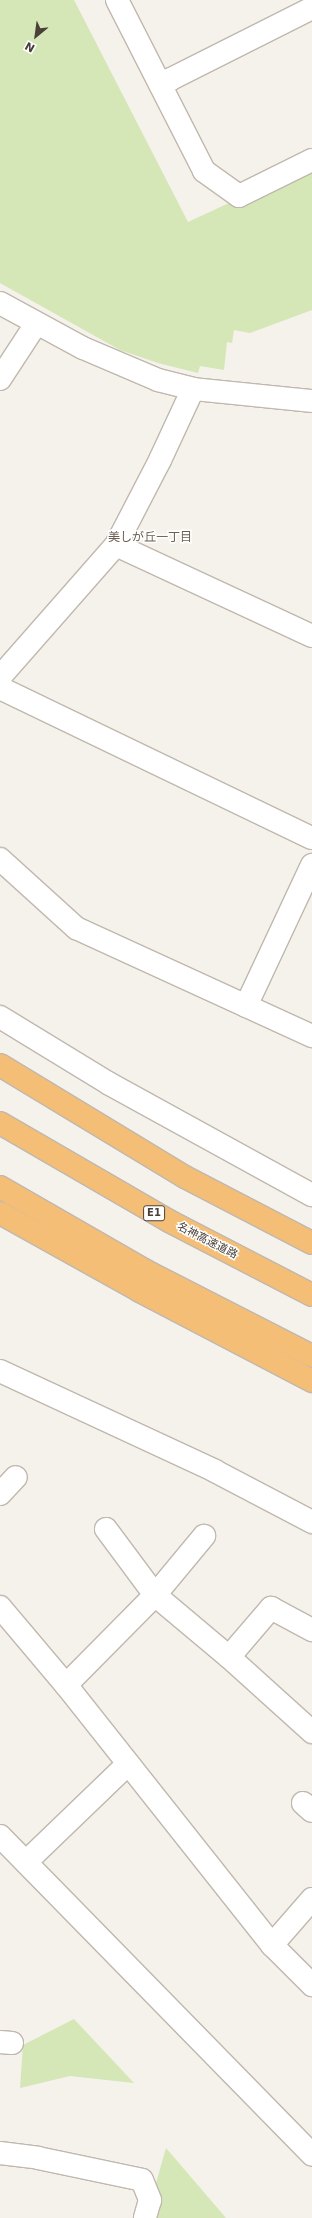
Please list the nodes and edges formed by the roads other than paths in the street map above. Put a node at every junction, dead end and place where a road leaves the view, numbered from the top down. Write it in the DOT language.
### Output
graph roads {
  1 [pos="117,0"];
  2 [pos="312,8"];
  3 [pos="161,86"];
  4 [pos="312,160"];
  5 [pos="0,303"];
  6 [pos="36,324"];
  7 [pos="0,379"];
  8 [pos="193,389"];
  9 [pos="312,401"];
  10 [pos="116,545"];
  11 [pos="312,636"];
  12 [pos="2,675"];
  13 [pos="312,838"];
  14 [pos="0,858"];
  15 [pos="312,865"];
  16 [pos="246,1006"];
  17 [pos="0,1017"];
  18 [pos="312,1036"];
  19 [pos="0,1065"];
  20 [pos="0,1123"];
  21 [pos="0,1187"];
  22 [pos="312,1195"];
  23 [pos="0,1213"];
  24 [pos="312,1243"];
  25 [pos="312,1295"];
  26 [pos="312,1356"];
  27 [pos="0,1371"];
  28 [pos="312,1381"];
  29 [pos="16,1477"];
  30 [pos="0,1494"];
  31 [pos="312,1522"];
  32 [pos="106,1529"];
  33 [pos="204,1536"];
  34 [pos="155,1595"];
  35 [pos="0,1608"];
  36 [pos="312,1630"];
  37 [pos="229,1657"];
  38 [pos="66,1685"];
  39 [pos="312,1732"];
  40 [pos="128,1764"];
  41 [pos="0,1836"];
  42 [pos="26,1862"];
  43 [pos="312,1899"];
  44 [pos="272,1945"];
  45 [pos="312,1985"];
  46 [pos="310,2148"];
  47 [pos="0,2152"];
  48 [pos="145,2218"];
  1 -- 3 [label="street"];
  2 -- 3 [label="street"];
  3 -- 4 [label="street"];
  5 -- 6 [label="street"];
  6 -- 7 [label="street"];
  6 -- 8 [label="street"];
  8 -- 9 [label="street"];
  8 -- 10 [label="street"];
  10 -- 11 [label="street"];
  10 -- 12 [label="street"];
  12 -- 13 [label="street"];
  14 -- 16 [label="street"];
  15 -- 16 [label="street"];
  16 -- 18 [label="street"];
  17 -- 22 [label="street"];
  19 -- 24 [label="highway"];
  20 -- 25 [label="highway, 名神高速道路 / E1"];
  21 -- 26 [label="highway"];
  23 -- 28 [label="highway"];
  27 -- 31 [label="street"];
  29 -- 30 [label="street"];
  32 -- 34 [label="street"];
  33 -- 34 [label="street"];
  34 -- 37 [label="street"];
  34 -- 38 [label="street"];
  35 -- 38 [label="street"];
  36 -- 37 [label="street"];
  37 -- 39 [label="street"];
  38 -- 40 [label="street"];
  40 -- 42 [label="street"];
  40 -- 44 [label="street"];
  41 -- 42 [label="street"];
  42 -- 46 [label="street"];
  43 -- 44 [label="street"];
  44 -- 45 [label="street"];
  47 -- 48 [label="street"];
}
